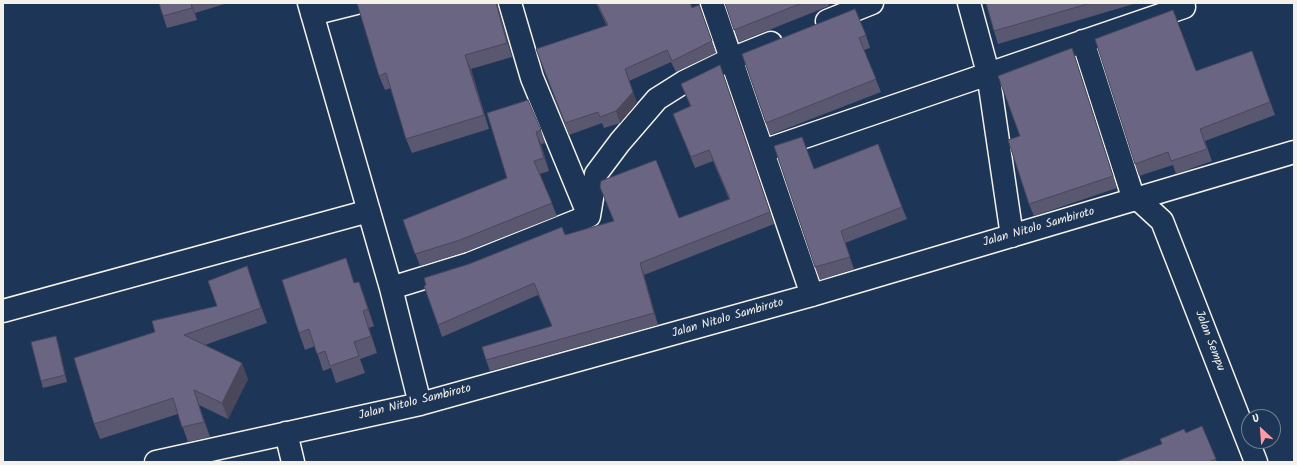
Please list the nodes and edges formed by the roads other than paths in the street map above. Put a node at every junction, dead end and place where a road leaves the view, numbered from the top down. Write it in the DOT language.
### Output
graph roads {
  1 [pos="356,3"];
  2 [pos="510,3"];
  3 [pos="712,3"];
  4 [pos="872,3"];
  5 [pos="969,3"];
  6 [pos="1182,3"];
  7 [pos="310,9"];
  8 [pos="1083,41"];
  9 [pos="731,59"];
  10 [pos="988,73"];
  11 [pos="763,151"];
  12 [pos="1294,152"];
  13 [pos="1172,189"];
  14 [pos="1136,199"];
  15 [pos="369,211"];
  16 [pos="589,216"];
  17 [pos="1162,221"];
  18 [pos="1012,236"];
  19 [pos="391,288"];
  20 [pos="812,295"];
  21 [pos="3,311"];
  22 [pos="420,404"];
  23 [pos="286,433"];
  24 [pos="156,462"];
  25 [pos="293,462"];
  26 [pos="1256,462"];
  1 -- 7 [label="street"];
  2 -- 16 [label="street"];
  3 -- 9 [label="street"];
  4 -- 9 [label="street"];
  5 -- 10 [label="street"];
  6 -- 8 [label="street"];
  7 -- 15 [label="street"];
  8 -- 10 [label="street"];
  8 -- 14 [label="street"];
  9 -- 11 [label="street"];
  9 -- 16 [label="street"];
  10 -- 11 [label="street"];
  10 -- 18 [label="street"];
  11 -- 20 [label="street"];
  12 -- 13 [label="street, Jalan Nitolo Sambiroto"];
  13 -- 14 [label="street, Jalan Nitolo Sambiroto"];
  13 -- 17 [label="street"];
  14 -- 17 [label="street, Jalan Sempu"];
  14 -- 18 [label="street, Jalan Nitolo Sambiroto"];
  15 -- 19 [label="street"];
  15 -- 21 [label="street"];
  16 -- 19 [label="street"];
  17 -- 26 [label="street, Jalan Sempu"];
  18 -- 20 [label="street, Jalan Nitolo Sambiroto"];
  19 -- 22 [label="street"];
  20 -- 22 [label="street, Jalan Nitolo Sambiroto"];
  22 -- 23 [label="street, Jalan Nitolo Sambiroto"];
  23 -- 24 [label="street, Jalan Nitolo Sambiroto"];
  23 -- 25 [label="street"];
}
